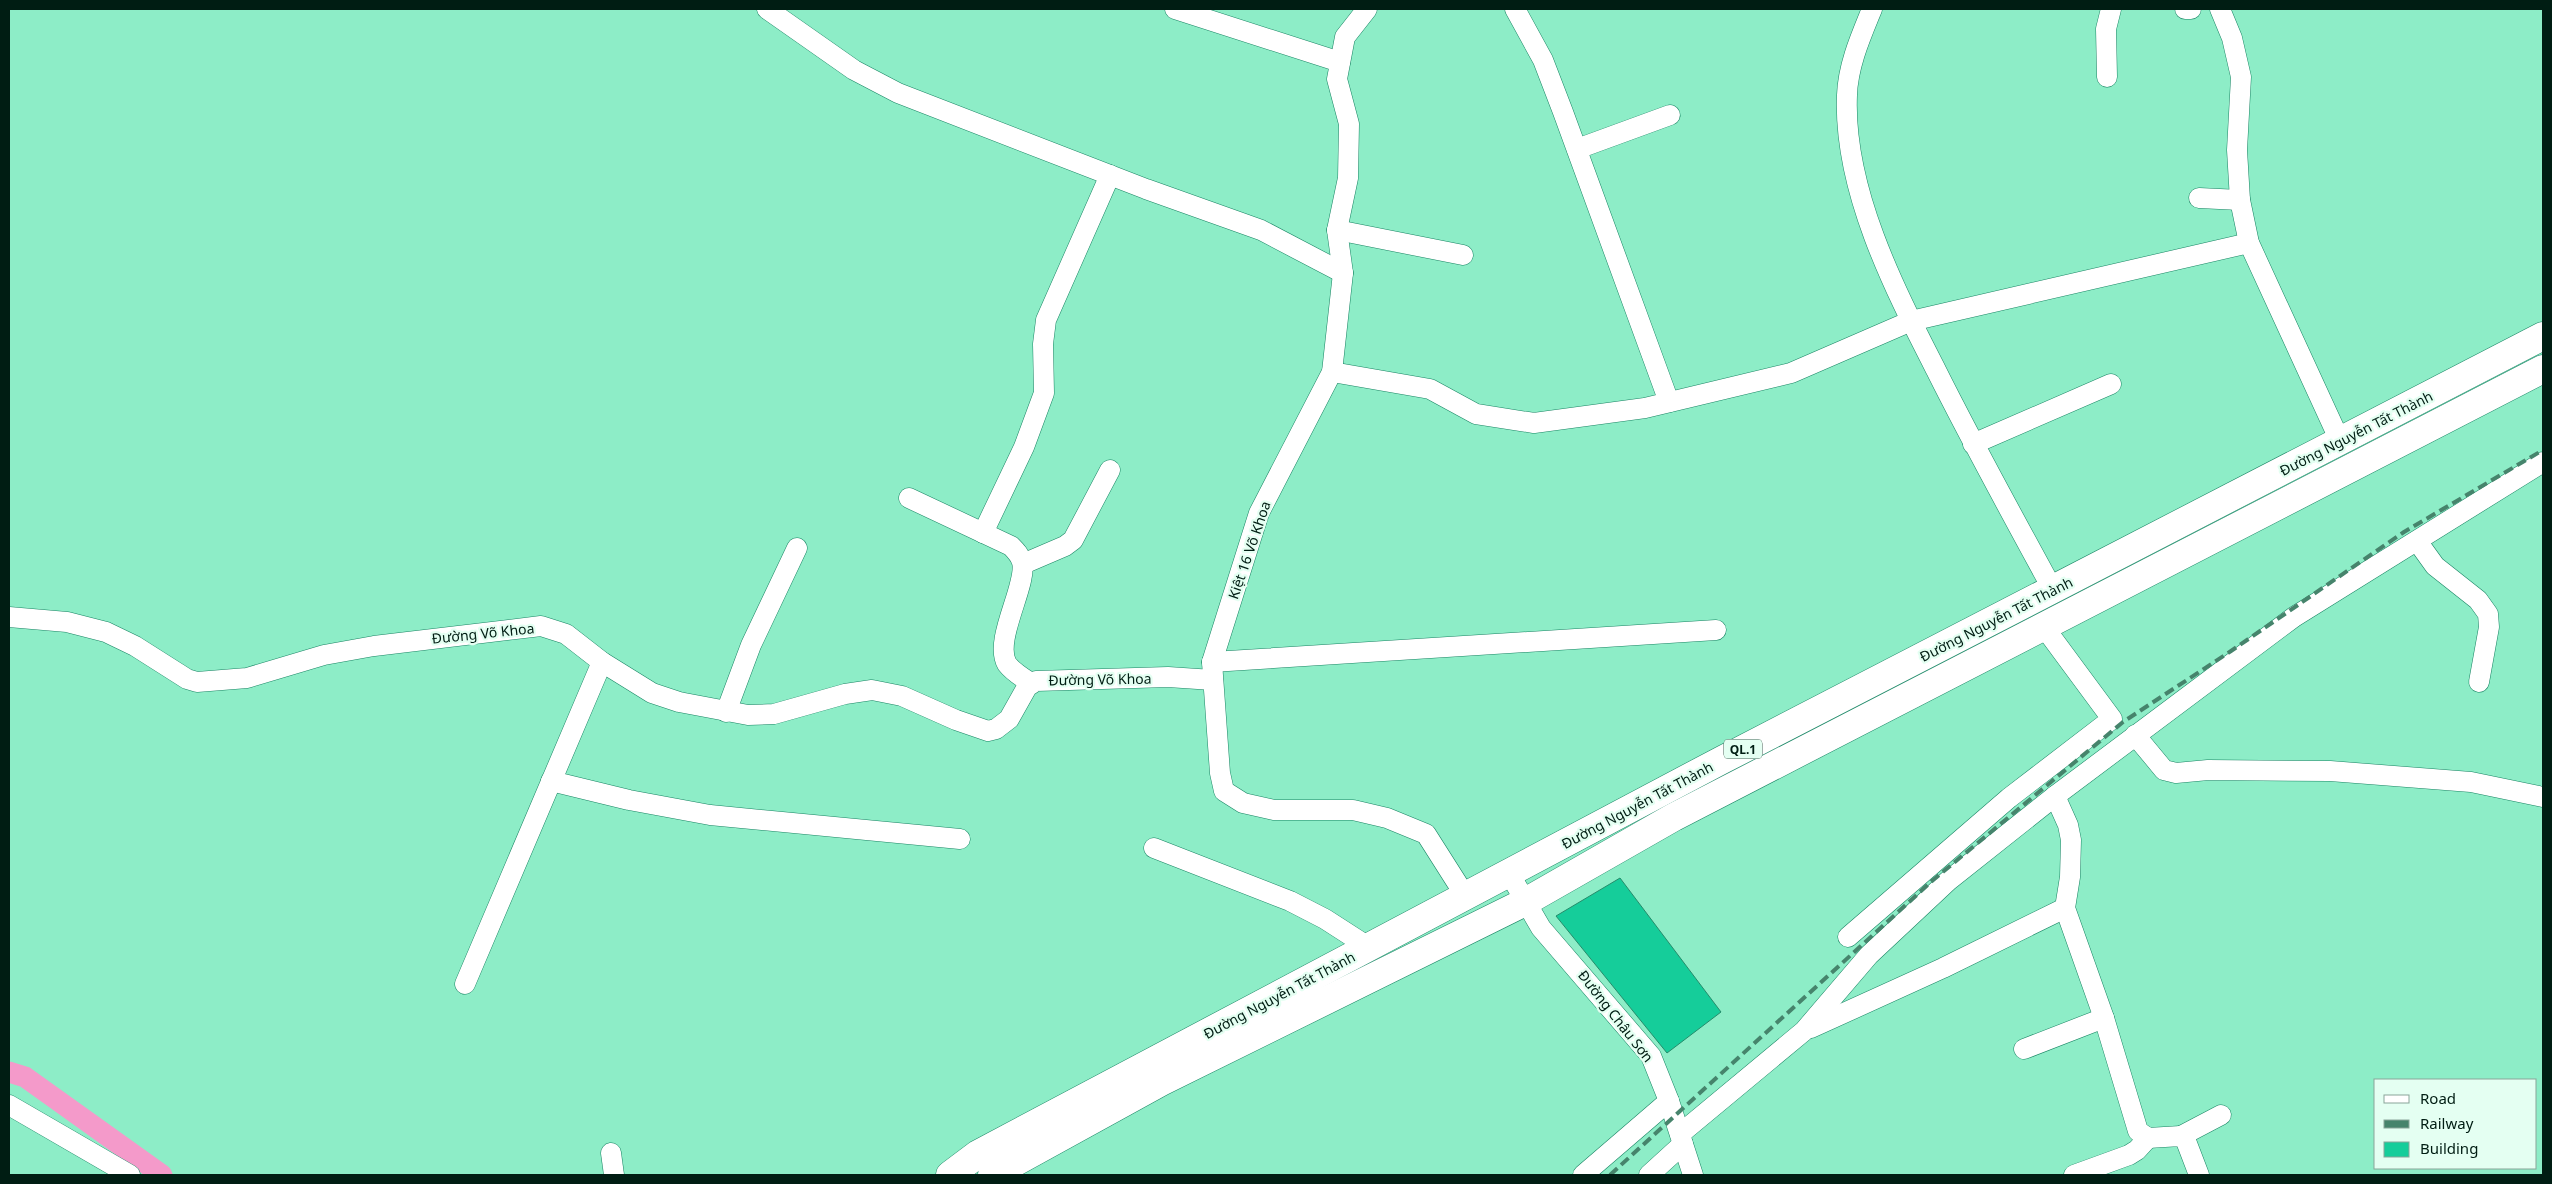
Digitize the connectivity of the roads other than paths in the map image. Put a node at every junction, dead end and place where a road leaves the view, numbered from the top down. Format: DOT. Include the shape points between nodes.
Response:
graph roads {
  1 [pos="767,9"];
  2 [pos="1175,9"];
  3 [pos="1367,9"];
  4 [pos="1514,9"];
  5 [pos="1872,9"];
  6 [pos="2111,9"];
  7 [pos="2184,9"];
  8 [pos="2191,9"];
  9 [pos="2220,9"];
  10 [pos="1340,62"];
  11 [pos="2107,77"];
  12 [pos="1670,115"];
  13 [pos="1577,149"];
  14 [pos="1110,175"];
  15 [pos="2198,198"];
  16 [pos="2240,200"];
  17 [pos="1337,230"];
  18 [pos="2249,243"];
  19 [pos="1463,255"];
  20 [pos="1343,273"];
  21 [pos="1911,322"];
  22 [pos="2543,336"];
  23 [pos="2543,369"];
  24 [pos="1332,372"];
  25 [pos="2111,384"];
  26 [pos="1669,402"];
  27 [pos="2340,441"];
  28 [pos="1973,444"];
  29 [pos="2543,462"];
  30 [pos="1110,470"];
  31 [pos="909,498"];
  32 [pos="983,533"];
  33 [pos="2417,541"];
  34 [pos="797,548"];
  35 [pos="1023,564"];
  36 [pos="2054,590"];
  37 [pos="9,617"];
  38 [pos="2044,627"];
  39 [pos="1716,630"];
  40 [pos="602,662"];
  41 [pos="1213,671"];
  42 [pos="2479,682"];
  43 [pos="1031,684"];
  44 [pos="726,712"];
  45 [pos="2135,735"];
  46 [pos="552,780"];
  47 [pos="2055,796"];
  48 [pos="2543,797"];
  49 [pos="960,839"];
  50 [pos="1154,848"];
  51 [pos="1509,873"];
  52 [pos="1466,897"];
  53 [pos="1525,902"];
  54 [pos="2064,908"];
  55 [pos="1848,937"];
  56 [pos="1370,948"];
  57 [pos="465,984"];
  58 [pos="2104,1018"];
  59 [pos="1804,1031"];
  60 [pos="2024,1049"];
  61 [pos="1669,1102"];
  62 [pos="9,1105"];
  63 [pos="2221,1115"];
  64 [pos="2181,1136"];
  65 [pos="2148,1138"];
  66 [pos="1682,1139"];
  67 [pos="611,1154"];
  68 [pos="130,1175"];
  69 [pos="614,1175"];
  70 [pos="950,1175"];
  71 [pos="992,1175"];
  72 [pos="1583,1175"];
  73 [pos="1649,1175"];
  74 [pos="1693,1175"];
  75 [pos="2074,1175"];
  76 [pos="2199,1175"];
  1 -- 14 [label="street" via="854,70 898,93"];
  2 -- 10 [label="street"];
  3 -- 10 [label="street" via="1345,37"];
  4 -- 13 [label="street" via="1542,60"];
  5 -- 21 [label="street" via="1855,54 1847,94 1851,153 1883,259"];
  6 -- 11 [label="street" via="2106,29"];
  7 -- 8 [label="street"];
  9 -- 16 [label="street" via="2232,38 2241,77 2237,150"];
  10 -- 17 [label="street" via="1337,79 1349,124 1348,178"];
  12 -- 13 [label="street"];
  13 -- 26 [label="street"];
  14 -- 20 [label="street" via="1261,230"];
  14 -- 32 [label="street" via="1053,303 1044,331 1044,393 1024,447"];
  15 -- 16 [label="street"];
  16 -- 18 [label="street"];
  17 -- 19 [label="street"];
  17 -- 20 [label="street"];
  18 -- 21 [label="street"];
  18 -- 27 [label="street"];
  20 -- 24 [label="street"];
  21 -- 26 [label="street" via="1791,372"];
  21 -- 28 [label="street"];
  22 -- 27 [label="main road, Đường Nguyễn Tất Thành / QL.1"];
  23 -- 38 [label="main road, Đường Nguyễn Tất Thành / QL.1"];
  24 -- 26 [label="street" via="1430,389 1476,414 1534,423"];
  24 -- 41 [label="street, Kiệt 16 Võ Khoa" via="1259,513"];
  25 -- 28 [label="street"];
  27 -- 36 [label="main road, Đường Nguyễn Tất Thành / QL.1"];
  28 -- 36 [label="street"];
  29 -- 33 [label="street"];
  30 -- 35 [label="street" via="1073,540"];
  31 -- 32 [label="street"];
  32 -- 35 [label="street" via="1011,546"];
  33 -- 42 [label="street" via="2435,566 2478,600 2488,614 2489,627"];
  33 -- 45 [label="street" via="2294,617"];
  34 -- 44 [label="street" via="751,645"];
  35 -- 43 [label="street" via="1006,631 1005,658 1013,671"];
  36 -- 51 [label="main road, Đường Nguyễn Tất Thành / QL.1"];
  37 -- 40 [label="street, Đường Võ Khoa" via="68,622 106,632 187,679 198,682 246,678 324,655 374,646 524,626 541,626 561,632"];
  38 -- 53 [label="main road, Đường Nguyễn Tất Thành / QL.1" via="1674,817"];
  38 -- 55 [label="street" via="2112,719 2009,798"];
  39 -- 41 [label="street, Đường Võ Khoa"];
  40 -- 44 [label="street, Đường Võ Khoa" via="652,693"];
  40 -- 46 [label="street"];
  41 -- 43 [label="street, Đường Võ Khoa" via="1159,678 1046,680"];
  41 -- 52 [label="street" via="1224,791 1243,803 1266,808 1353,810 1388,818 1426,834"];
  43 -- 44 [label="street, Đường Võ Khoa" via="1009,719 988,731 902,696 872,690 845,694 774,714"];
  45 -- 47 [label="street"];
  45 -- 48 [label="street" via="2164,770 2176,773 2208,770 2330,771 2471,782"];
  46 -- 49 [label="street" via="629,800 710,815"];
  46 -- 57 [label="street"];
  47 -- 54 [label="street" via="2071,840 2070,877"];
  47 -- 59 [label="street" via="1948,881 1869,955"];
  50 -- 56 [label="street" via="1290,901"];
  51 -- 52 [label="main road, Đường Nguyễn Tất Thành / QL.1"];
  51 -- 53 [label="street, Đường Châu Sơn"];
  52 -- 56 [label="main road, Đường Nguyễn Tất Thành / QL.1"];
  53 -- 61 [label="street, Đường Châu Sơn" via="1542,928 1651,1056"];
  53 -- 71 [label="main road, Đường Nguyễn Tất Thành / QL.1" via="1162,1082"];
  54 -- 58 [label="street"];
  54 -- 59 [label="street"];
  56 -- 70 [label="main road, Đường Nguyễn Tất Thành / QL.1" via="978,1154"];
  58 -- 60 [label="street"];
  58 -- 65 [label="street" via="2138,1131"];
  59 -- 66 [label="street"];
  61 -- 66 [label="street, Đường Châu Sơn"];
  61 -- 72 [label="street"];
  62 -- 68 [label="street"];
  63 -- 64 [label="street"];
  64 -- 65 [label="street"];
  64 -- 76 [label="street"];
  65 -- 75 [label="street" via="2129,1155"];
  66 -- 73 [label="street"];
  66 -- 74 [label="street, Đường Châu Sơn"];
  67 -- 69 [label="street"];
}
